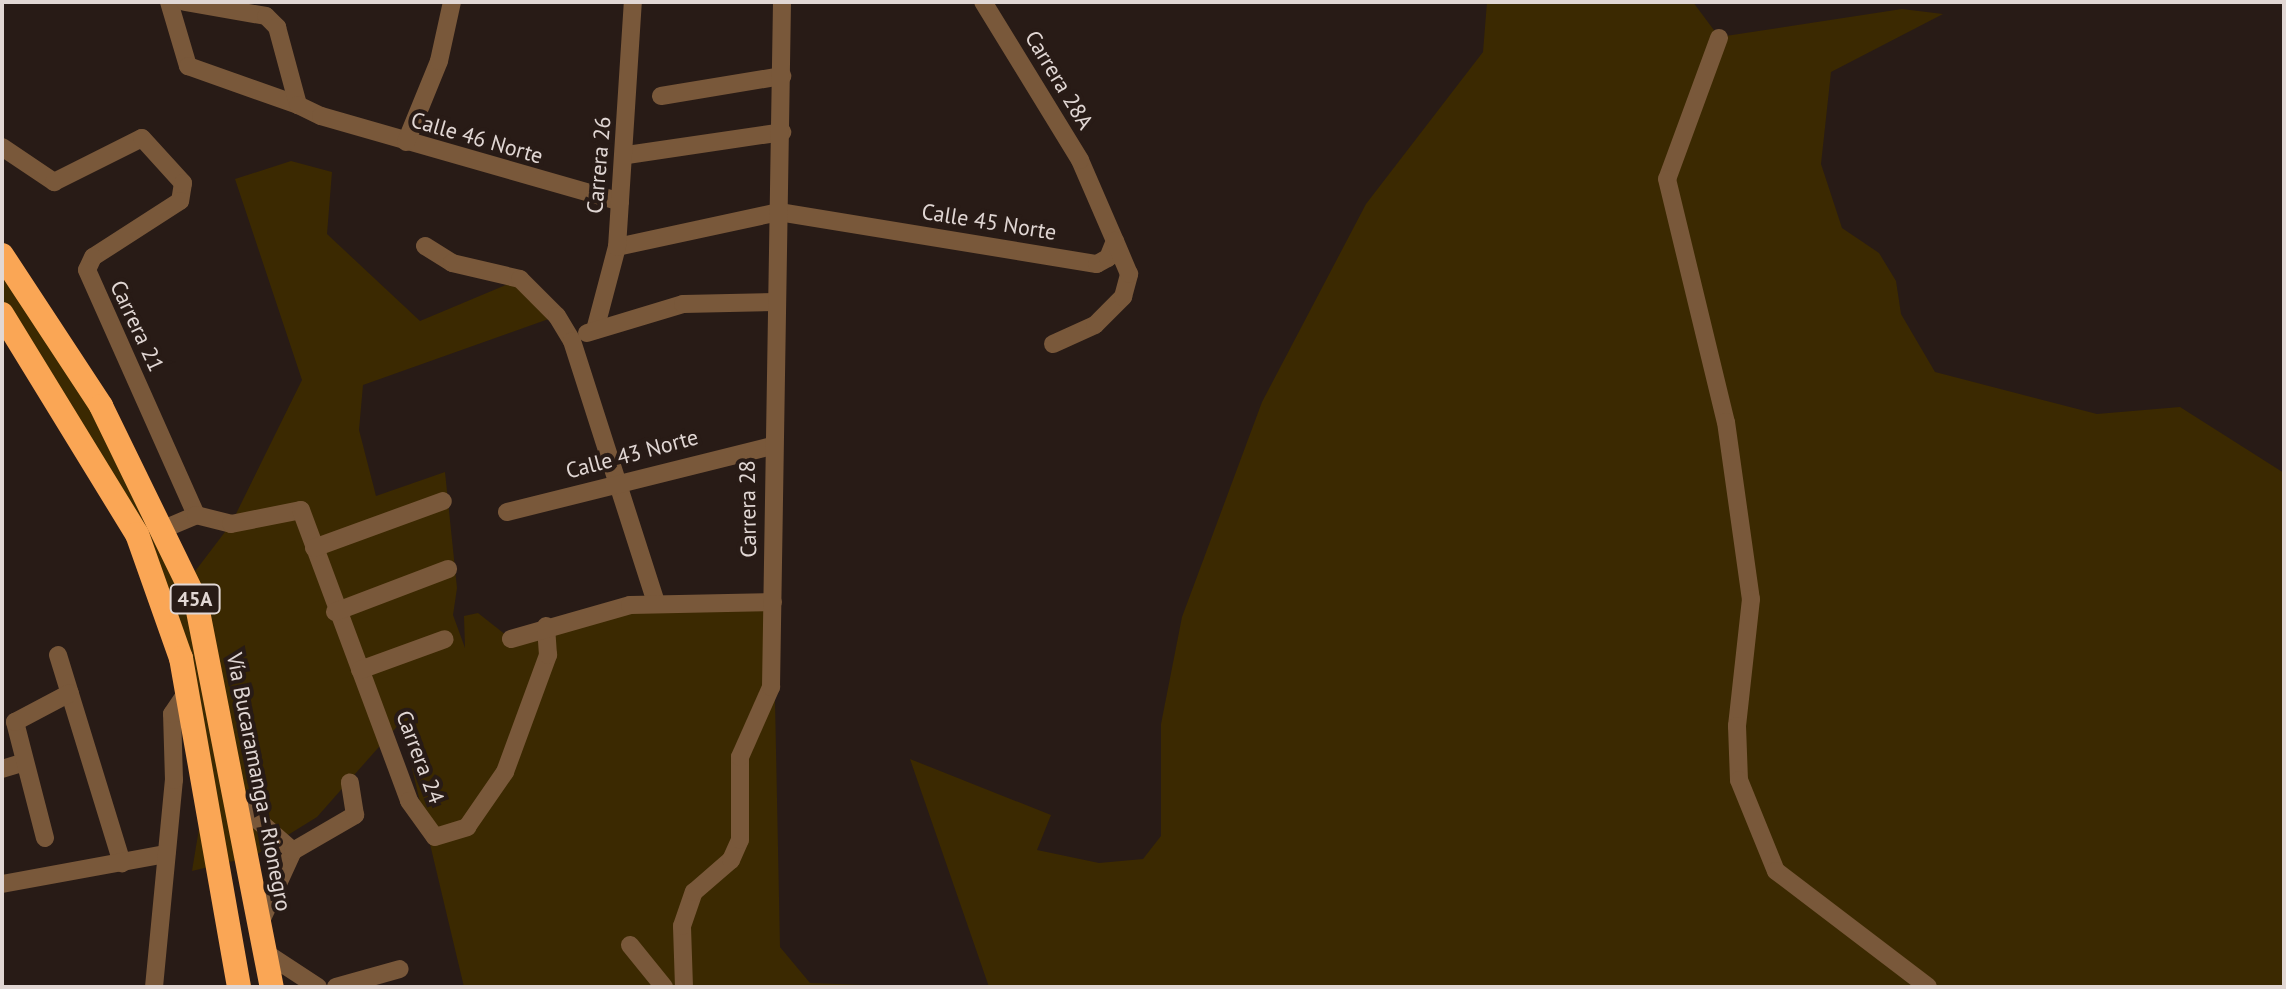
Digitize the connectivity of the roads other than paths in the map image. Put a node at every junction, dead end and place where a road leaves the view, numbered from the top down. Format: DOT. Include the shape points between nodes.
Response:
graph roads {
  1 [pos="169,2"];
  2 [pos="185,2"];
  3 [pos="452,2"];
  4 [pos="633,2"];
  5 [pos="782,2"];
  6 [pos="983,2"];
  7 [pos="1719,38"];
  8 [pos="782,76"];
  9 [pos="661,96"];
  10 [pos="298,105"];
  11 [pos="782,132"];
  12 [pos="406,142"];
  13 [pos="2,147"];
  14 [pos="627,155"];
  15 [pos="620,202"];
  16 [pos="779,212"];
  17 [pos="1115,241"];
  18 [pos="425,246"];
  19 [pos="617,247"];
  20 [pos="2,255"];
  21 [pos="776,302"];
  22 [pos="2,314"];
  23 [pos="595,330"];
  24 [pos="572,341"];
  25 [pos="1053,344"];
  26 [pos="771,446"];
  27 [pos="617,481"];
  28 [pos="443,501"];
  29 [pos="507,512"];
  30 [pos="196,515"];
  31 [pos="166,528"];
  32 [pos="314,548"];
  33 [pos="448,569"];
  34 [pos="773,602"];
  35 [pos="656,603"];
  36 [pos="335,612"];
  37 [pos="546,626"];
  38 [pos="445,639"];
  39 [pos="511,639"];
  40 [pos="58,655"];
  41 [pos="360,670"];
  42 [pos="188,690"];
  43 [pos="70,693"];
  44 [pos="22,763"];
  45 [pos="2,769"];
  46 [pos="350,782"];
  47 [pos="239,804"];
  48 [pos="45,838"];
  49 [pos="293,851"];
  50 [pos="166,854"];
  51 [pos="122,863"];
  52 [pos="2,884"];
  53 [pos="260,923"];
  54 [pos="630,945"];
  55 [pos="266,953"];
  56 [pos="400,969"];
  57 [pos="154,987"];
  58 [pos="239,987"];
  59 [pos="272,987"];
  60 [pos="318,987"];
  61 [pos="336,987"];
  62 [pos="664,987"];
  63 [pos="684,987"];
  64 [pos="1928,987"];
  1 -- 10 [label="street" via="188,66"];
  2 -- 10 [label="street" via="266,16 277,27"];
  3 -- 12 [label="street" via="439,61"];
  4 -- 14 [label="street, Carrera 26"];
  5 -- 8 [label="street, Carrera 28"];
  6 -- 17 [label="street, Carrera 28A" via="1091,184"];
  7 -- 64 [label="street" via="1667,179 1726,422 1751,599 1737,726 1739,780 1776,871"];
  8 -- 9 [label="street"];
  8 -- 11 [label="street, Carrera 28"];
  10 -- 12 [label="street, Calle 46 Norte"];
  11 -- 14 [label="street"];
  11 -- 16 [label="street, Carrera 28"];
  12 -- 15 [label="street, Calle 46 Norte"];
  13 -- 30 [label="street, Carrera 21" via="54,182 142,138 183,183 180,201 93,257 87,270"];
  14 -- 15 [label="street, Carrera 26"];
  15 -- 19 [label="street, Carrera 26"];
  16 -- 17 [label="street, Calle 45 Norte" via="1097,264 1115,251"];
  16 -- 19 [label="street"];
  16 -- 21 [label="street, Carrera 28"];
  17 -- 25 [label="street" via="1129,274 1123,297 1095,325"];
  18 -- 24 [label="street" via="452,263 520,279"];
  19 -- 23 [label="street, Carrera 26"];
  20 -- 31 [label="highway, Vía Bucaramanga - Rionegro / 45A" via="101,406"];
  21 -- 23 [label="street" via="683,304"];
  21 -- 26 [label="street, Carrera 28"];
  22 -- 42 [label="highway, 45A" via="137,534"];
  23 -- 24 [label="street"];
  24 -- 27 [label="street"];
  26 -- 27 [label="street, Calle 43 Norte"];
  26 -- 34 [label="street, Carrera 28"];
  27 -- 29 [label="street, Calle 43 Norte"];
  27 -- 35 [label="street"];
  28 -- 32 [label="street"];
  30 -- 31 [label="street"];
  30 -- 32 [label="street, Carrera 24" via="251,523 293,507 301,510"];
  31 -- 47 [label="highway, Vía Bucaramanga - Rionegro / 45A" via="196,601"];
  32 -- 36 [label="street, Carrera 24"];
  33 -- 36 [label="street"];
  34 -- 35 [label="street"];
  34 -- 63 [label="street, Carrera 28" via="771,687 740,757 740,840 731,860 694,892 682,926"];
  35 -- 37 [label="street"];
  36 -- 41 [label="street, Carrera 24"];
  37 -- 39 [label="street"];
  37 -- 41 [label="street, Carrera 24" via="539,682 485,809 443,839 417,820"];
  38 -- 41 [label="street"];
  40 -- 43 [label="street"];
  42 -- 50 [label="street" via="172,714"];
  42 -- 58 [label="highway, 45A"];
  43 -- 44 [label="street" via="15,722"];
  43 -- 51 [label="street"];
  44 -- 45 [label="street"];
  44 -- 48 [label="street"];
  46 -- 49 [label="street" via="355,815"];
  47 -- 49 [label="street"];
  47 -- 53 [label="highway, Vía Bucaramanga - Rionegro / 45A"];
  49 -- 53 [label="street"];
  50 -- 51 [label="street"];
  50 -- 57 [label="street"];
  51 -- 52 [label="street"];
  53 -- 55 [label="highway, Vía Bucaramanga - Rionegro / 45A"];
  54 -- 62 [label="street"];
  55 -- 59 [label="highway, Vía Bucaramanga - Rionegro / 45A"];
  55 -- 60 [label="street"];
  56 -- 61 [label="street"];
}
